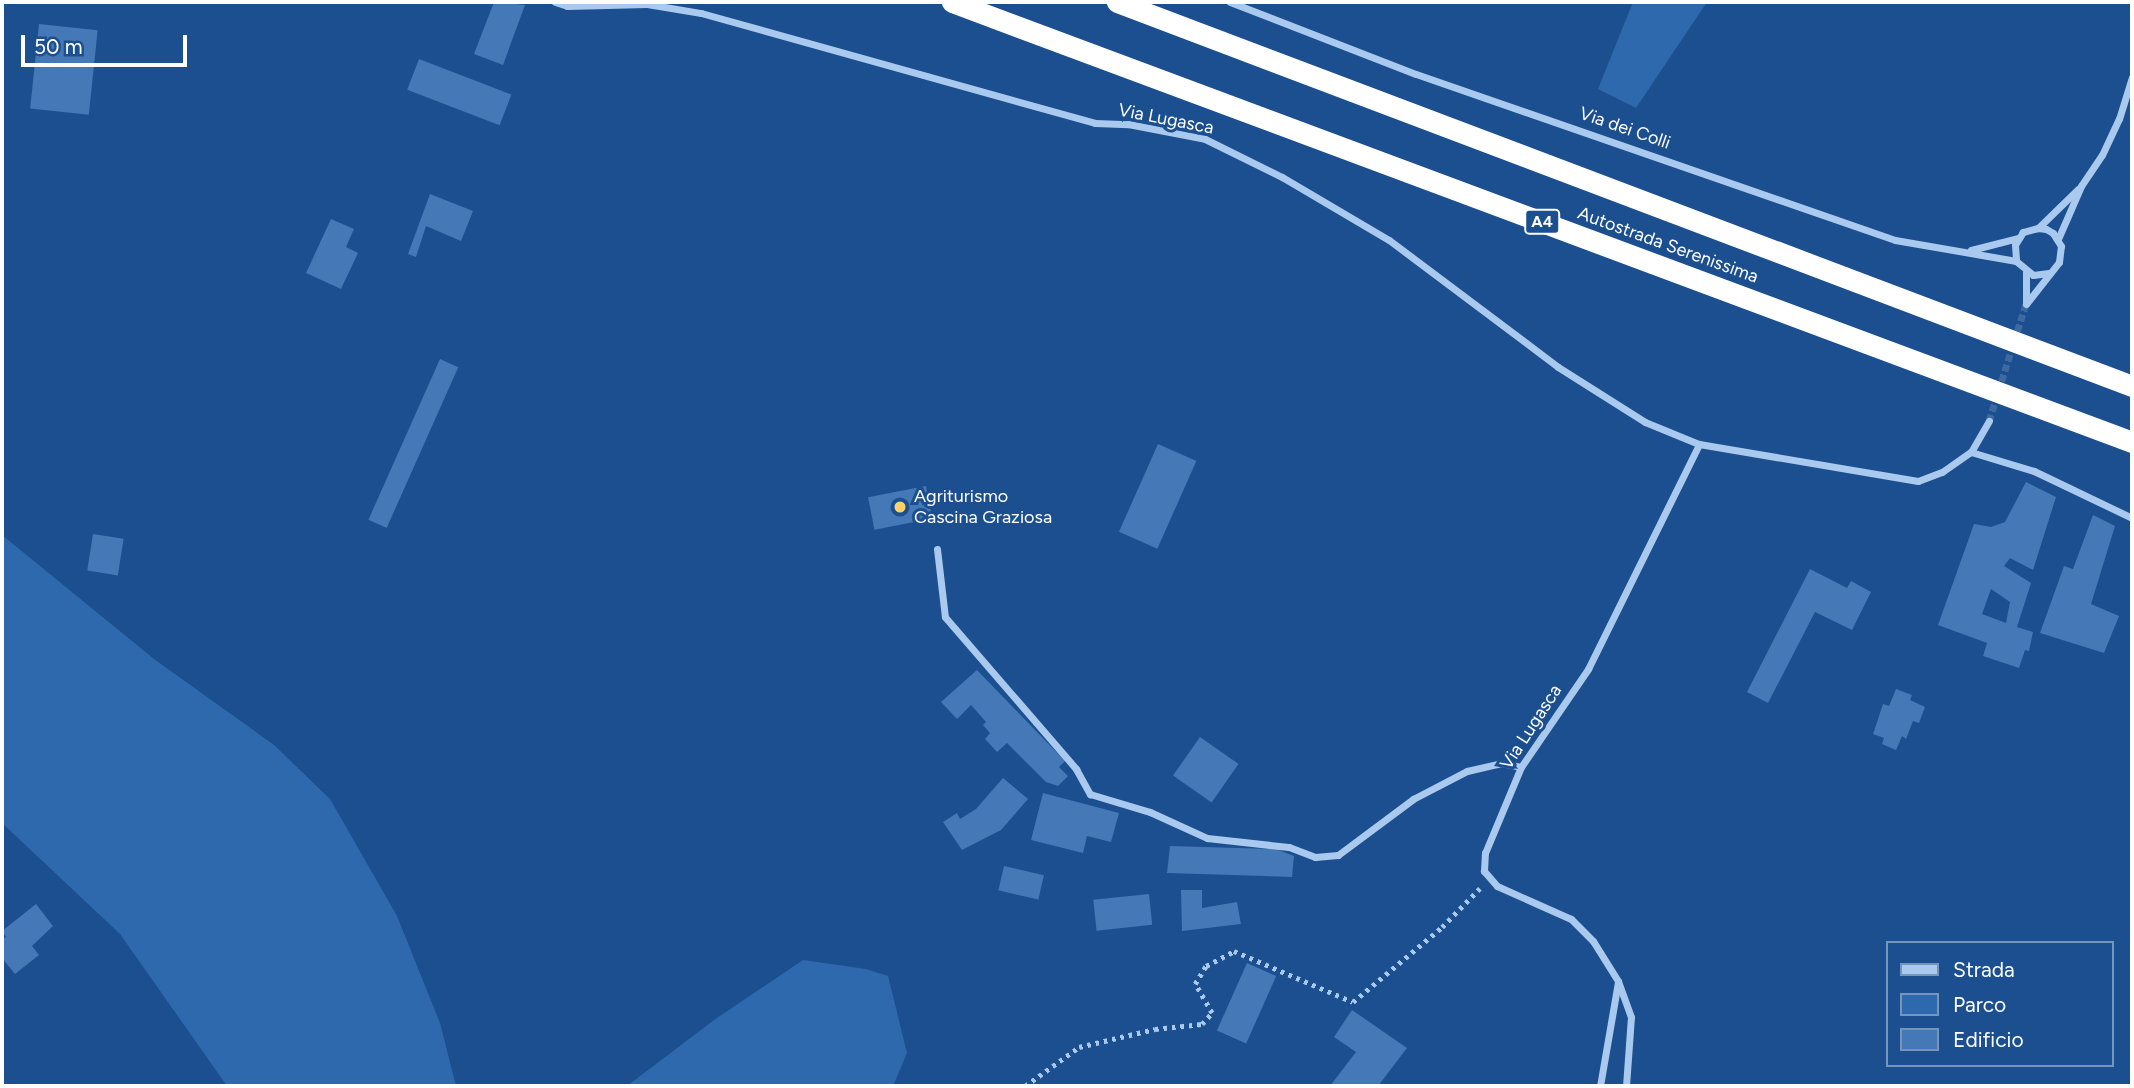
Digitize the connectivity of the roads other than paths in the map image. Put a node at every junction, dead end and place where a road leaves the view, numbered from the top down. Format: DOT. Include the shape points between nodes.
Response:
graph roads {
  1 [pos="555,2"];
  2 [pos="952,2"];
  3 [pos="1117,2"];
  4 [pos="1230,2"];
  5 [pos="2132,77"];
  6 [pos="2081,186"];
  7 [pos="2038,228"];
  8 [pos="2018,238"];
  9 [pos="2058,239"];
  10 [pos="1967,251"];
  11 [pos="2016,261"];
  12 [pos="2026,272"];
  13 [pos="2049,273"];
  14 [pos="2132,386"];
  15 [pos="1989,421"];
  16 [pos="2132,442"];
  17 [pos="1699,444"];
  18 [pos="1971,452"];
  19 [pos="2132,518"];
  20 [pos="937,549"];
  21 [pos="1521,767"];
  22 [pos="1618,981"];
  23 [pos="1600,1086"];
  24 [pos="1626,1086"];
  1 -- 17 [label="street, Via Lugasca" via="568,6 647,4 701,13 1095,123 1128,124 1205,139 1282,177 1389,240 1558,367 1645,422"];
  2 -- 16 [label="highway, Autostrada Serenissima / A4"];
  3 -- 14 [label="highway, Autostrada Serenissima"];
  4 -- 10 [label="street, Via dei Colli" via="1416,74 1895,240"];
  5 -- 6 [label="street" via="2102,155"];
  6 -- 7 [label="street"];
  6 -- 9 [label="street"];
  7 -- 8 [label="street"];
  7 -- 9 [label="street"];
  8 -- 10 [label="street"];
  8 -- 11 [label="street"];
  9 -- 13 [label="street" via="2062,254"];
  10 -- 11 [label="street, Via dei Colli"];
  11 -- 12 [label="street"];
  12 -- 13 [label="street"];
  12 -- 13 [label="street" via="2026,304"];
  15 -- 18 [label="street"];
  17 -- 18 [label="street, Via Lugasca" via="1918,481 1942,472"];
  17 -- 21 [label="street, Via Lugasca" via="1588,669"];
  18 -- 19 [label="street" via="2034,471"];
  20 -- 21 [label="street" via="945,617 1076,769 1090,794 1150,812 1207,838 1289,847 1315,857 1338,855 1413,799 1467,771 1501,763"];
  21 -- 22 [label="street, Via Lugasca" via="1485,853 1484,871 1497,886 1571,919 1593,941"];
  22 -- 23 [label="street"];
  22 -- 24 [label="street" via="1632,1017"];
}
